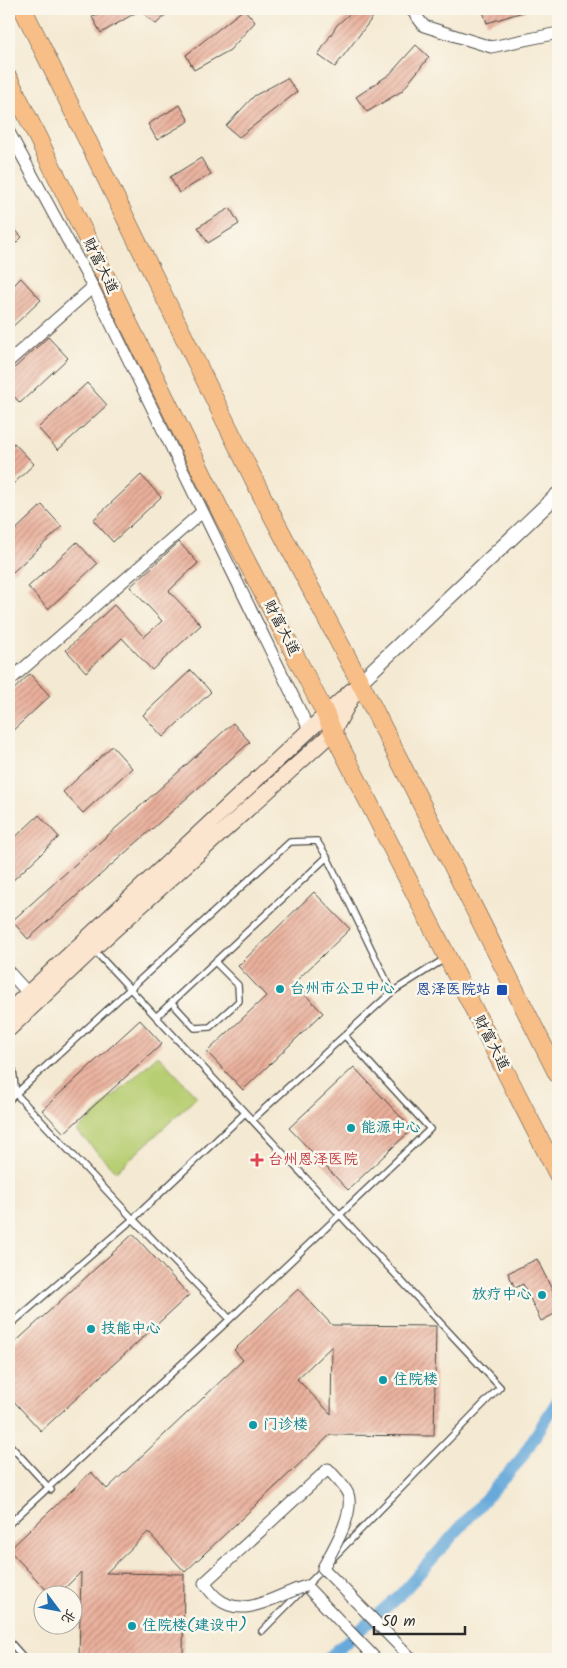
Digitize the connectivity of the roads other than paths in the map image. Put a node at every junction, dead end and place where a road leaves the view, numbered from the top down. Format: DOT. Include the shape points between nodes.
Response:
graph roads {
  1 [pos="23,9"];
  2 [pos="411,9"];
  3 [pos="558,32"];
  4 [pos="9,79"];
  5 [pos="9,132"];
  6 [pos="93,287"];
  7 [pos="9,361"];
  8 [pos="558,494"];
  9 [pos="202,512"];
  10 [pos="9,680"];
  11 [pos="360,682"];
  12 [pos="325,713"];
  13 [pos="309,729"];
  14 [pos="333,732"];
  15 [pos="327,857"];
  16 [pos="89,944"];
  17 [pos="448,957"];
  18 [pos="215,962"];
  19 [pos="9,972"];
  20 [pos="130,989"];
  21 [pos="392,992"];
  22 [pos="28,993"];
  23 [pos="172,1003"];
  24 [pos="10,1007"];
  25 [pos="156,1018"];
  26 [pos="9,1029"];
  27 [pos="345,1036"];
  28 [pos="9,1066"];
  29 [pos="558,1075"];
  30 [pos="16,1094"];
  31 [pos="9,1100"];
  32 [pos="245,1113"];
  33 [pos="252,1120"];
  34 [pos="558,1174"];
  35 [pos="341,1215"];
  36 [pos="133,1219"];
  37 [pos="230,1319"];
  38 [pos="9,1326"];
  39 [pos="9,1444"];
  40 [pos="50,1488"];
  41 [pos="9,1524"];
  42 [pos="323,1568"];
  43 [pos="306,1586"];
  44 [pos="262,1631"];
  45 [pos="9,1641"];
  46 [pos="25,1659"];
  47 [pos="376,1659"];
  48 [pos="412,1659"];
  1 -- 11 [label="main road" via="261,494"];
  2 -- 3 [label="street" via="424,26 490,47"];
  4 -- 12 [label="main road, 财富大道" via="222,514"];
  5 -- 6 [label="street"];
  6 -- 7 [label="street"];
  6 -- 9 [label="street"];
  8 -- 11 [label="street"];
  9 -- 10 [label="street"];
  9 -- 13 [label="street"];
  11 -- 12 [label="main road"];
  11 -- 14 [label="main road"];
  11 -- 29 [label="main road"];
  12 -- 13 [label="main road"];
  12 -- 14 [label="main road, 财富大道"];
  13 -- 16 [label="main road"];
  14 -- 16 [label="main road"];
  14 -- 17 [label="main road, 财富大道"];
  15 -- 18 [label="lane"];
  15 -- 20 [label="lane" via="317,842 290,842"];
  15 -- 21 [label="lane"];
  16 -- 20 [label="lane"];
  16 -- 22 [label="main road"];
  16 -- 26 [label="main road"];
  17 -- 21 [label="lane"];
  17 -- 34 [label="main road, 财富大道"];
  18 -- 23 [label="lane"];
  18 -- 23 [label="lane" via="238,985 239,1001 210,1027 196,1028"];
  19 -- 22 [label="street"];
  20 -- 25 [label="lane"];
  20 -- 30 [label="lane"];
  21 -- 27 [label="lane"];
  22 -- 24 [label="main road"];
  23 -- 25 [label="lane"];
  25 -- 32 [label="lane"];
  27 -- 33 [label="lane"];
  27 -- 35 [label="lane" via="430,1129"];
  28 -- 30 [label="lane" via="13,1070"];
  30 -- 31 [label="lane"];
  30 -- 36 [label="lane"];
  32 -- 33 [label="lane"];
  32 -- 36 [label="lane"];
  33 -- 35 [label="lane"];
  35 -- 37 [label="lane"];
  35 -- 42 [label="lane" via="500,1387"];
  36 -- 37 [label="lane"];
  36 -- 38 [label="lane"];
  37 -- 40 [label="lane"];
  39 -- 40 [label="lane"];
  40 -- 41 [label="lane"];
  42 -- 43 [label="lane"];
  42 -- 43 [label="street, bridge" via="348,1511 348,1495 328,1469 204,1583 218,1599 237,1608 260,1605"];
  42 -- 48 [label="street, bridge"];
  43 -- 44 [label="lane"];
  43 -- 47 [label="street"];
  45 -- 46 [label="lane"];
}
